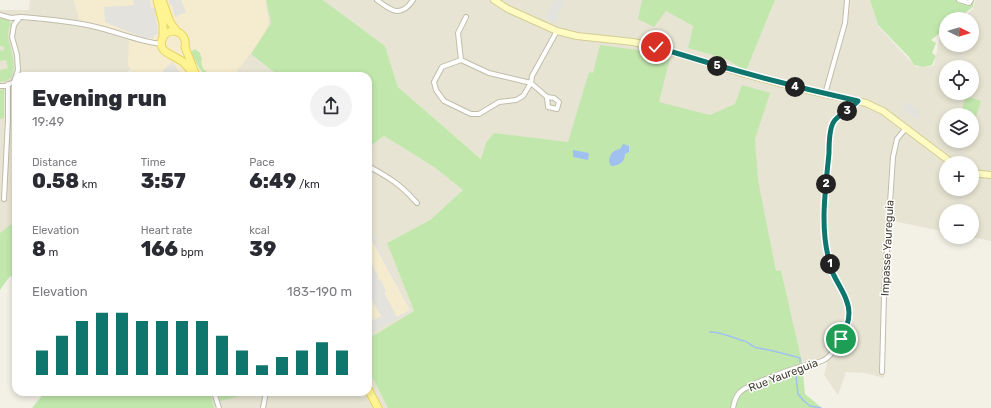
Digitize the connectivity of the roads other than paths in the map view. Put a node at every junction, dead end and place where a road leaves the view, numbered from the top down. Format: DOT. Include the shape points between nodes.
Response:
graph roads {
  1 [pos="157,0"];
  2 [pos="162,0"];
  3 [pos="377,0"];
  4 [pos="413,0"];
  5 [pos="494,0"];
  6 [pos="847,0"];
  7 [pos="959,0"];
  8 [pos="971,0"];
  9 [pos="0,15"];
  10 [pos="20,17"];
  11 [pos="466,17"];
  12 [pos="557,31"];
  13 [pos="177,32"];
  14 [pos="162,41"];
  15 [pos="185,47"];
  16 [pos="174,56"];
  17 [pos="461,60"];
  18 [pos="17,72"];
  19 [pos="192,72"];
  20 [pos="194,72"];
  21 [pos="12,83"];
  22 [pos="531,83"];
  23 [pos="8,84"];
  24 [pos="0,86"];
  25 [pos="825,94"];
  26 [pos="547,97"];
  27 [pos="858,101"];
  28 [pos="906,128"];
  29 [pos="943,156"];
  30 [pos="372,168"];
  31 [pos="979,174"];
  32 [pos="991,175"];
  33 [pos="4,199"];
  34 [pos="417,203"];
  35 [pos="882,372"];
  36 [pos="215,396"];
  37 [pos="265,396"];
  38 [pos="372,396"];
  39 [pos="219,408"];
  40 [pos="263,408"];
  41 [pos="378,408"];
  42 [pos="732,408"];
  1 -- 14 [label="main road" via="163,24"];
  2 -- 13 [label="main road" via="170,22"];
  3 -- 4 [label="street" via="394,11 404,10"];
  5 -- 12 [label="main road"];
  6 -- 25 [label="street" via="845,23"];
  7 -- 8 [label="street" via="969,3"];
  9 -- 10 [label="street"];
  10 -- 14 [label="street" via="80,23 134,39"];
  10 -- 18 [label="street" via="14,25 12,37 17,55"];
  11 -- 17 [label="street" via="458,33"];
  12 -- 22 [label="street" via="532,76"];
  12 -- 25 [label="main road" via="652,46 745,74"];
  13 -- 14 [label="main road" via="169,32"];
  13 -- 15 [label="main road" via="184,38"];
  14 -- 16 [label="main road" via="165,52"];
  15 -- 16 [label="main road" via="181,53"];
  15 -- 20 [label="main road"];
  16 -- 19 [label="main road"];
  17 -- 22 [label="street" via="489,73"];
  17 -- 22 [label="street" via="442,66 434,82 444,101 471,114 479,114 499,102 516,100"];
  21 -- 23 [label="street"];
  22 -- 26 [label="street"];
  23 -- 24 [label="street"];
  23 -- 33 [label="street"];
  25 -- 27 [label="main road"];
  27 -- 28 [label="main road" via="883,111"];
  27 -- 42 [label="street, Rue Yaureguia" via="833,122 824,222 831,270 848,304 846,329 827,358 757,383 741,392"];
  28 -- 29 [label="main road"];
  28 -- 35 [label="street, Impasse Yaureguia" via="897,139 893,157"];
  30 -- 34 [label="street" via="403,187"];
  31 -- 32 [label="main road"];
  36 -- 39 [label="street"];
  37 -- 40 [label="street"];
  38 -- 41 [label="main road"];
}
